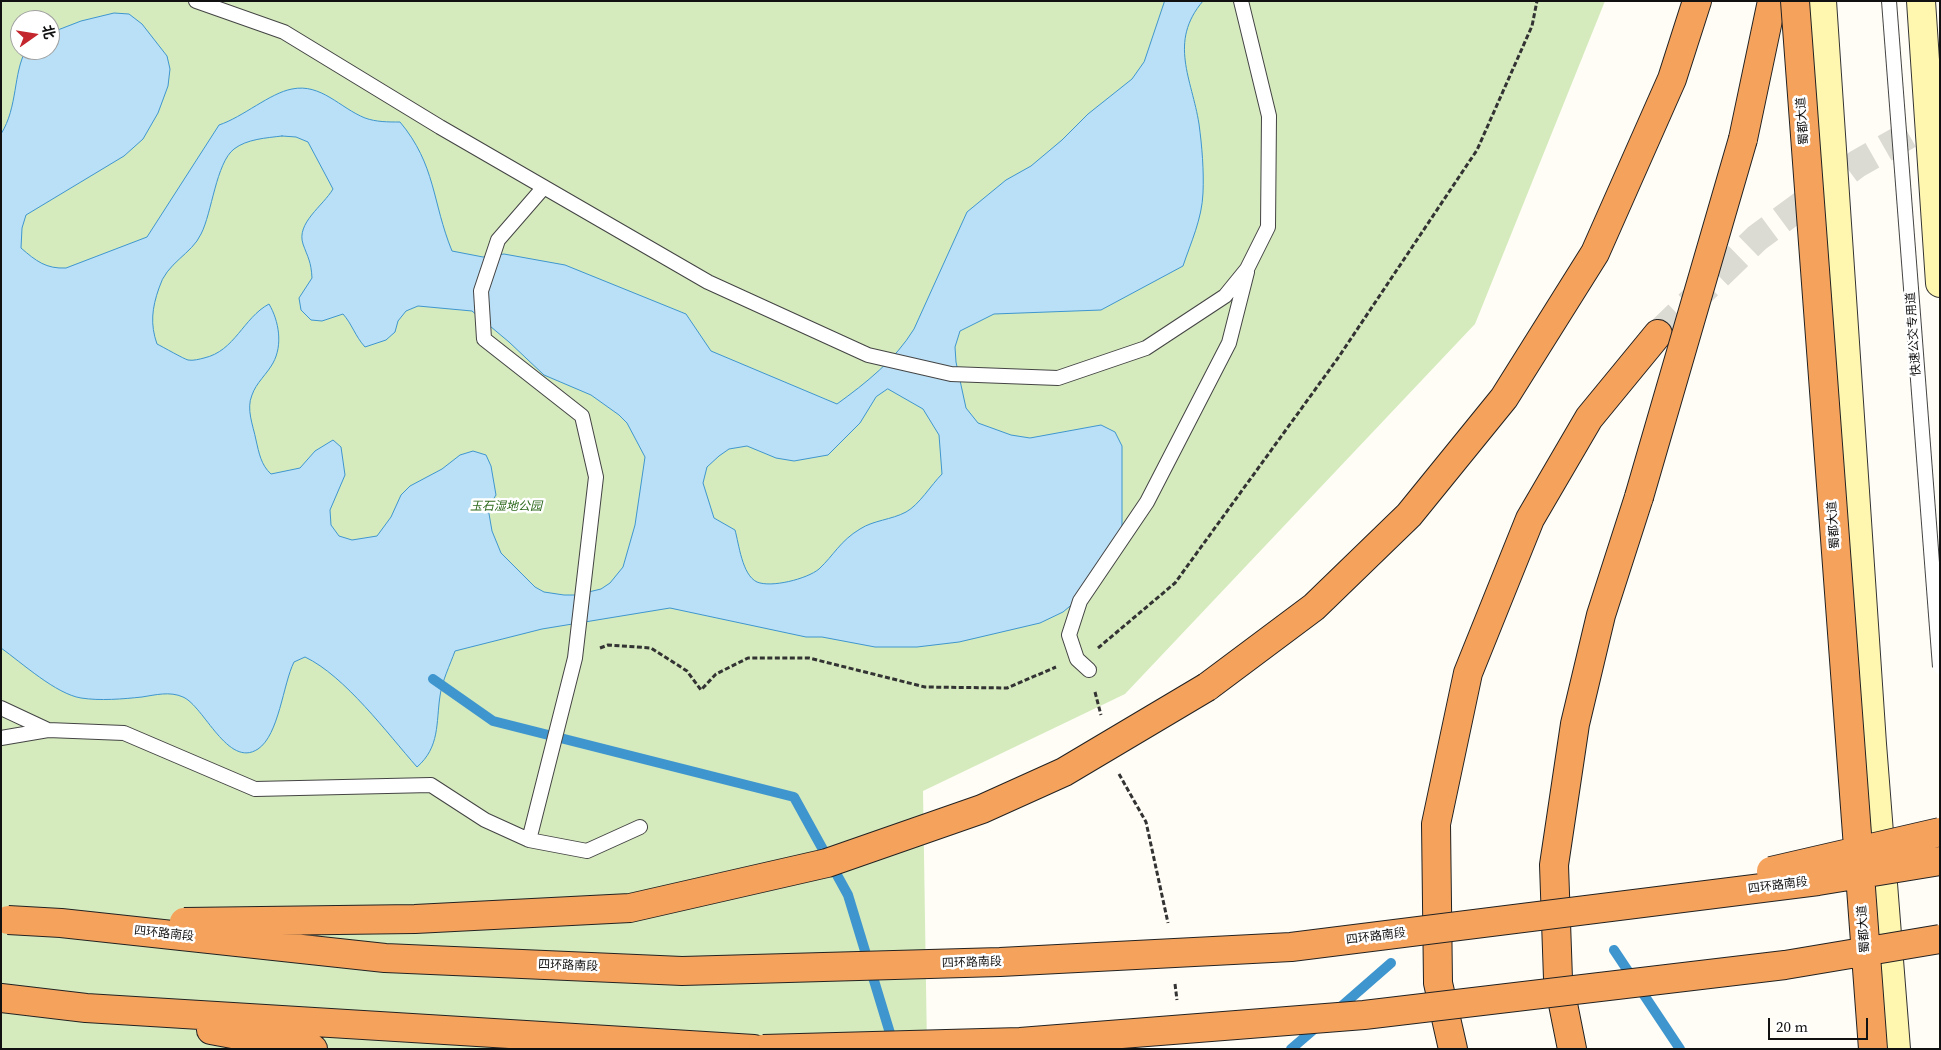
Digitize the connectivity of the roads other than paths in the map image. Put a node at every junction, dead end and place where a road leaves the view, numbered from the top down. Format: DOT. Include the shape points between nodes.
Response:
graph roads {
  1 [pos="196,1"];
  2 [pos="1241,1"];
  3 [pos="1696,1"];
  4 [pos="1772,1"];
  5 [pos="1795,1"];
  6 [pos="1822,1"];
  7 [pos="1889,1"];
  8 [pos="1921,1"];
  9 [pos="544,187"];
  10 [pos="1248,267"];
  11 [pos="1940,283"];
  12 [pos="1658,334"];
  13 [pos="1940,667"];
  14 [pos="1090,670"];
  15 [pos="1,708"];
  16 [pos="48,730"];
  17 [pos="1,738"];
  18 [pos="640,827"];
  19 [pos="1940,832"];
  20 [pos="529,840"];
  21 [pos="1940,861"];
  22 [pos="1605,908"];
  23 [pos="5,919"];
  24 [pos="61,923"];
  25 [pos="1940,939"];
  26 [pos="1940,956"];
  27 [pos="1785,965"];
  28 [pos="1,998"];
  29 [pos="86,1008"];
  30 [pos="313,1049"];
  31 [pos="754,1049"];
  32 [pos="764,1049"];
  33 [pos="1453,1049"];
  34 [pos="1572,1049"];
  35 [pos="1873,1049"];
  36 [pos="1896,1049"];
  1 -- 9 [label="lane" via="284,32"];
  2 -- 10 [label="lane" via="1269,116 1268,226"];
  3 -- 24 [label="highway, bridge" via="1672,79 1595,253 1504,398 1409,515 1314,607 1207,687 1064,772 982,809 827,863 630,908 415,919"];
  4 -- 34 [label="highway, bridge" via="1743,139 1639,497 1600,615 1575,724 1554,865 1558,979"];
  5 -- 35 [label="highway, 蜀都大道, bridge"];
  6 -- 36 [label="main road"];
  7 -- 13 [label="lane, 快速公交专用道, bridge"];
  8 -- 11 [label="main road"];
  9 -- 10 [label="lane" via="717,286 868,354 951,374 1058,378 1146,348 1225,296"];
  9 -- 20 [label="lane" via="498,240 481,291 484,339 582,416 596,477 575,658"];
  10 -- 14 [label="lane" via="1229,343 1147,502 1080,601 1069,635 1077,659"];
  12 -- 33 [label="highway" via="1589,418 1530,519 1468,674 1436,824 1438,983"];
  15 -- 16 [label="lane"];
  16 -- 17 [label="lane"];
  16 -- 20 [label="lane" via="124,733 255,789 430,785 484,820"];
  18 -- 20 [label="lane" via="587,851"];
  19 -- 22 [label="highway, bridge"];
  21 -- 22 [label="highway, 四环路南段, bridge"];
  22 -- 24 [label="highway, 四环路南段, bridge" via="1291,947 1000,962 682,971 385,958"];
  23 -- 24 [label="highway, 四环路南段, bridge"];
  25 -- 27 [label="highway, bridge"];
  26 -- 27 [label="highway, bridge"];
  27 -- 32 [label="highway, bridge" via="1364,1015 1020,1042"];
  28 -- 29 [label="highway"];
  29 -- 30 [label="highway"];
  29 -- 31 [label="highway"];
}
